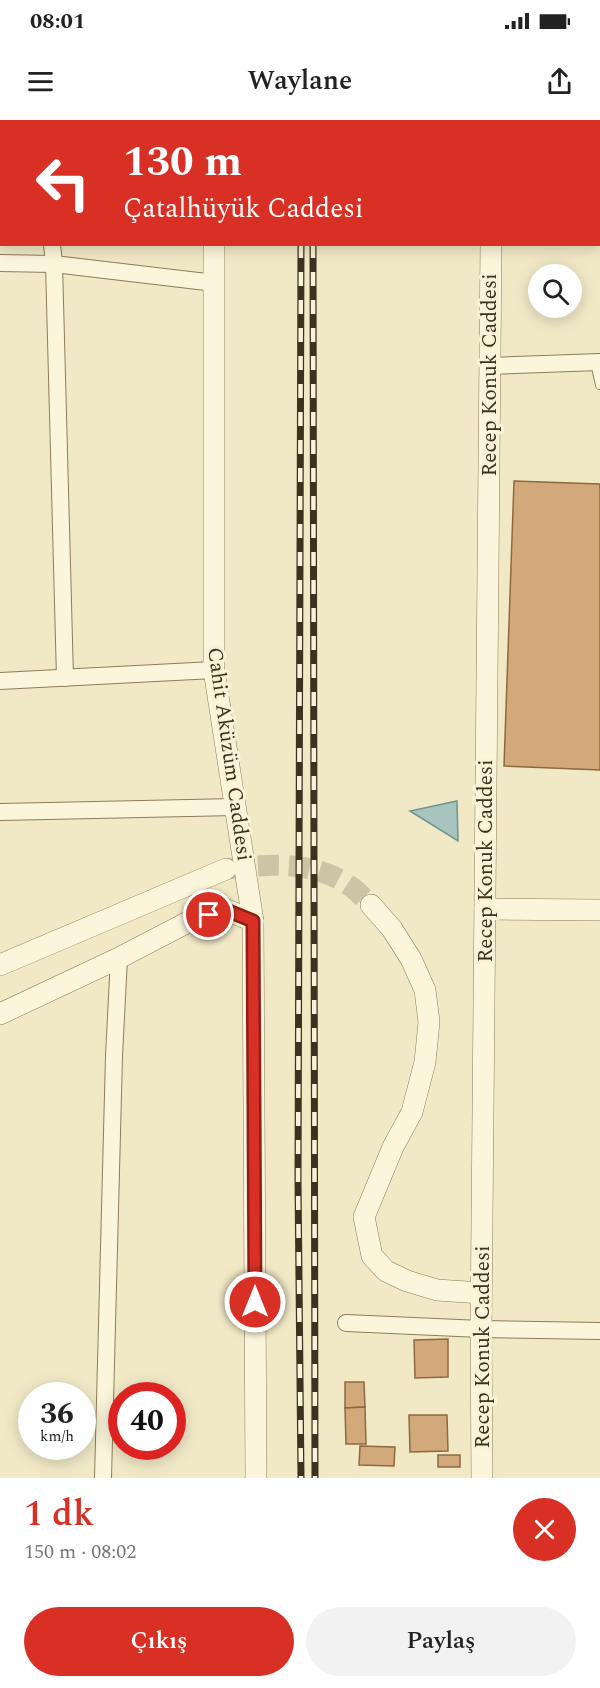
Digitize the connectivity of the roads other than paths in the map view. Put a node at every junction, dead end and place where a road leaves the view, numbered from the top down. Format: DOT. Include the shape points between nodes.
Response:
graph roads {
  1 [pos="52,246"];
  2 [pos="214,246"];
  3 [pos="490,246"];
  4 [pos="0,263"];
  5 [pos="54,264"];
  6 [pos="215,283"];
  7 [pos="598,363"];
  8 [pos="490,366"];
  9 [pos="600,385"];
  10 [pos="214,670"];
  11 [pos="65,678"];
  12 [pos="0,681"];
  13 [pos="236,807"];
  14 [pos="0,812"];
  15 [pos="226,869"];
  16 [pos="371,905"];
  17 [pos="485,909"];
  18 [pos="600,910"];
  19 [pos="253,921"];
  20 [pos="119,958"];
  21 [pos="0,965"];
  22 [pos="0,1014"];
  23 [pos="481,1293"];
  24 [pos="346,1323"];
  25 [pos="481,1329"];
  26 [pos="600,1331"];
  27 [pos="103,1478"];
  28 [pos="256,1478"];
  29 [pos="482,1478"];
  1 -- 5 [label="street"];
  2 -- 6 [label="street, Cahit Aküzüm Caddesi"];
  3 -- 8 [label="street, Recep Konuk Caddesi"];
  4 -- 5 [label="street"];
  5 -- 6 [label="street"];
  5 -- 11 [label="street"];
  6 -- 10 [label="street, Cahit Aküzüm Caddesi"];
  7 -- 8 [label="street"];
  7 -- 9 [label="lane"];
  8 -- 17 [label="street, Recep Konuk Caddesi"];
  10 -- 11 [label="street"];
  10 -- 13 [label="street, Cahit Aküzüm Caddesi"];
  11 -- 12 [label="street"];
  13 -- 14 [label="street"];
  13 -- 19 [label="street, Cahit Aküzüm Caddesi"];
  15 -- 21 [label="street"];
  16 -- 23 [label="street" via="411,959 426,990 429,1022 425,1062 412,1112 364,1217 372,1256 386,1270 407,1281 437,1290"];
  17 -- 18 [label="street"];
  17 -- 23 [label="street, Recep Konuk Caddesi"];
  19 -- 20 [label="street" via="226,910 192,920"];
  19 -- 28 [label="street, Cahit Aküzüm Caddesi"];
  20 -- 22 [label="street"];
  20 -- 27 [label="street"];
  23 -- 25 [label="street, Recep Konuk Caddesi"];
  24 -- 25 [label="street"];
  25 -- 26 [label="street"];
  25 -- 29 [label="street, Recep Konuk Caddesi"];
}
